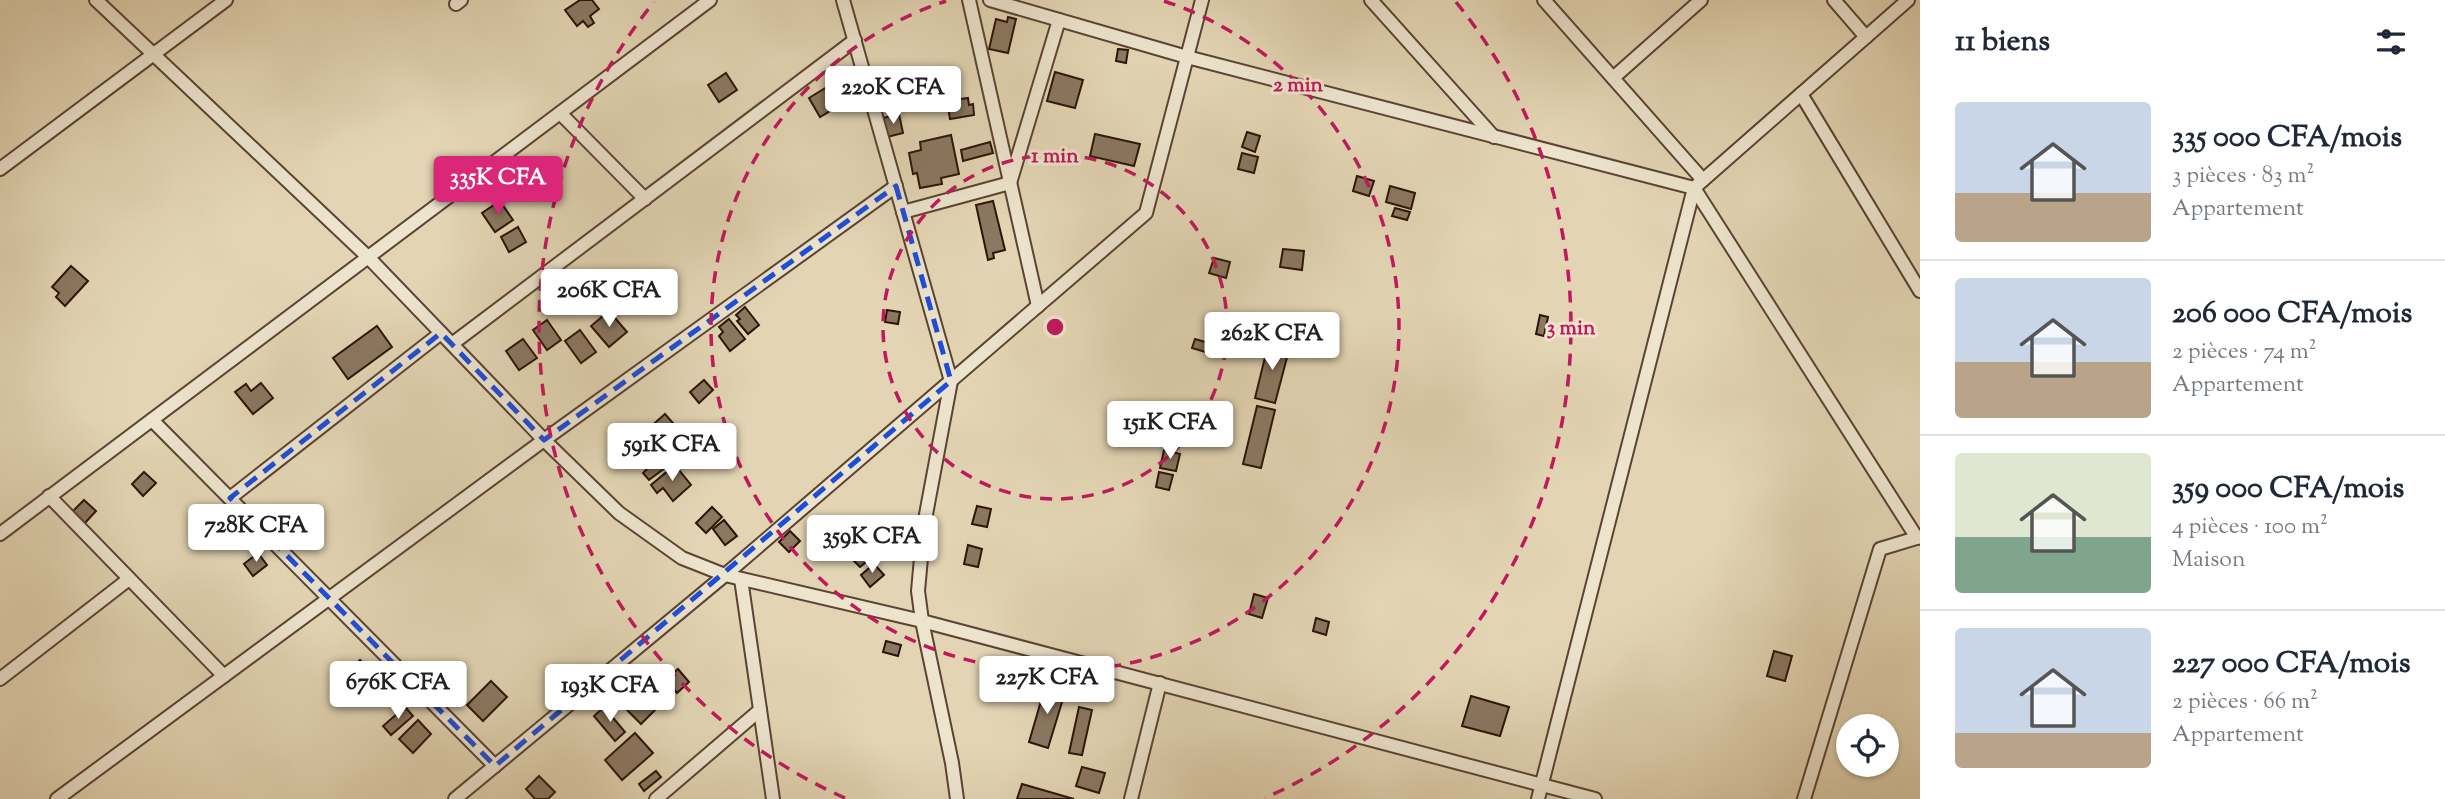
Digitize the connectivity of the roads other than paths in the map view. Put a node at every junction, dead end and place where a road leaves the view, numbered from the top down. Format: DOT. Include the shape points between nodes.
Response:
graph roads {
  1 [pos="96,0"];
  2 [pos="226,0"];
  3 [pos="710,0"];
  4 [pos="844,0"];
  5 [pos="969,0"];
  6 [pos="992,0"];
  7 [pos="1202,0"];
  8 [pos="1371,0"];
  9 [pos="1544,0"];
  10 [pos="1701,0"];
  11 [pos="1834,0"];
  12 [pos="1908,0"];
  13 [pos="1059,20"];
  14 [pos="1866,37"];
  15 [pos="855,40"];
  16 [pos="153,54"];
  17 [pos="1187,57"];
  18 [pos="1613,78"];
  19 [pos="1801,94"];
  20 [pos="560,113"];
  21 [pos="1494,136"];
  22 [pos="0,169"];
  23 [pos="1010,183"];
  24 [pos="1698,184"];
  25 [pos="896,186"];
  26 [pos="645,199"];
  27 [pos="903,212"];
  28 [pos="368,257"];
  29 [pos="1920,291"];
  30 [pos="1038,306"];
  31 [pos="441,333"];
  32 [pos="452,344"];
  33 [pos="951,382"];
  34 [pos="152,420"];
  35 [pos="544,440"];
  36 [pos="49,496"];
  37 [pos="230,498"];
  38 [pos="0,534"];
  39 [pos="1919,538"];
  40 [pos="725,575"];
  41 [pos="129,579"];
  42 [pos="741,579"];
  43 [pos="329,598"];
  44 [pos="922,621"];
  45 [pos="224,676"];
  46 [pos="0,679"];
  47 [pos="1160,683"];
  48 [pos="760,710"];
  49 [pos="495,766"];
  50 [pos="1542,784"];
  51 [pos="57,799"];
  52 [pos="455,799"];
  53 [pos="656,799"];
  54 [pos="773,799"];
  55 [pos="957,799"];
  56 [pos="1131,799"];
  57 [pos="1538,799"];
  58 [pos="1595,799"];
  59 [pos="1804,799"];
  1 -- 16 [label="street"];
  2 -- 16 [label="street"];
  3 -- 20 [label="street"];
  4 -- 15 [label="street"];
  5 -- 23 [label="street"];
  6 -- 13 [label="street"];
  7 -- 17 [label="street"];
  8 -- 21 [label="street"];
  9 -- 18 [label="street"];
  10 -- 18 [label="street"];
  11 -- 14 [label="street"];
  12 -- 14 [label="street"];
  13 -- 17 [label="street"];
  13 -- 23 [label="street"];
  14 -- 19 [label="street"];
  15 -- 25 [label="street"];
  15 -- 26 [label="street"];
  16 -- 22 [label="street"];
  16 -- 28 [label="street"];
  17 -- 21 [label="street"];
  17 -- 30 [label="street" via="1146,214"];
  18 -- 24 [label="street"];
  19 -- 24 [label="street"];
  19 -- 29 [label="street"];
  20 -- 26 [label="street"];
  20 -- 28 [label="street"];
  21 -- 24 [label="street"];
  23 -- 27 [label="street"];
  23 -- 30 [label="street"];
  24 -- 39 [label="street"];
  24 -- 50 [label="street"];
  25 -- 27 [label="street"];
  25 -- 35 [label="street"];
  26 -- 32 [label="street"];
  27 -- 33 [label="street"];
  28 -- 31 [label="street"];
  28 -- 34 [label="street"];
  30 -- 33 [label="street"];
  31 -- 32 [label="street"];
  31 -- 37 [label="street"];
  32 -- 35 [label="street"];
  33 -- 40 [label="street"];
  33 -- 44 [label="street" via="924,525 918,591"];
  34 -- 36 [label="street"];
  34 -- 37 [label="street"];
  35 -- 40 [label="street" via="619,513 682,558"];
  35 -- 43 [label="street"];
  36 -- 38 [label="street"];
  36 -- 41 [label="street"];
  37 -- 43 [label="street"];
  39 -- 59 [label="street" via="1880,548"];
  40 -- 42 [label="street"];
  40 -- 49 [label="street"];
  41 -- 45 [label="street"];
  41 -- 46 [label="street"];
  42 -- 44 [label="street"];
  42 -- 48 [label="street"];
  43 -- 45 [label="street"];
  43 -- 49 [label="street"];
  44 -- 47 [label="street"];
  44 -- 55 [label="street"];
  45 -- 51 [label="street"];
  47 -- 50 [label="street"];
  47 -- 56 [label="street"];
  48 -- 53 [label="street"];
  48 -- 54 [label="street"];
  49 -- 52 [label="street"];
  50 -- 57 [label="street"];
  50 -- 58 [label="street"];
}
